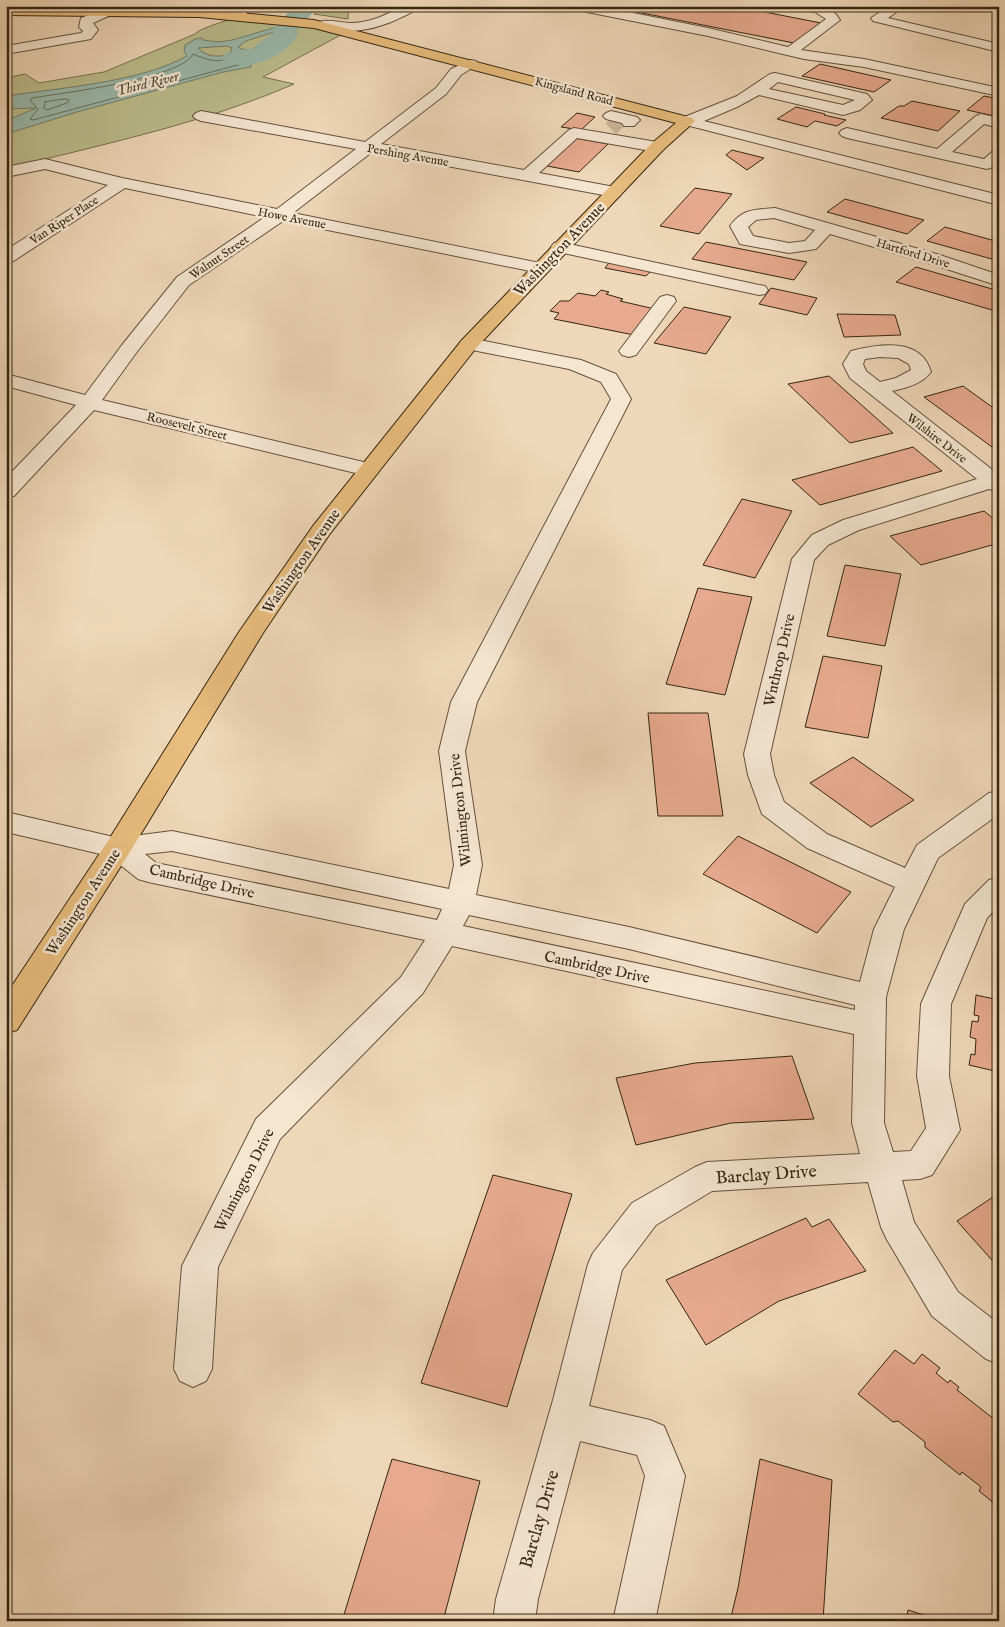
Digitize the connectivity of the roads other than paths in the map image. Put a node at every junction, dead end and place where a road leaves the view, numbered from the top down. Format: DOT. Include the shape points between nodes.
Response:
graph roads {
  1 [pos="577,6"];
  2 [pos="800,6"];
  3 [pos="899,6"];
  4 [pos="410,7"];
  5 [pos="6,11"];
  6 [pos="108,11"];
  7 [pos="241,11"];
  8 [pos="381,24"];
  9 [pos="322,25"];
  10 [pos="389,42"];
  11 [pos="999,48"];
  12 [pos="6,50"];
  13 [pos="790,52"];
  14 [pos="804,55"];
  15 [pos="471,64"];
  16 [pos="768,83"];
  17 [pos="999,92"];
  18 [pos="201,116"];
  19 [pos="687,121"];
  20 [pos="614,123"];
  21 [pos="999,123"];
  22 [pos="848,133"];
  23 [pos="660,144"];
  24 [pos="367,148"];
  25 [pos="940,154"];
  26 [pos="999,154"];
  27 [pos="6,172"];
  28 [pos="527,176"];
  29 [pos="122,183"];
  30 [pos="614,192"];
  31 [pos="999,200"];
  32 [pos="280,215"];
  33 [pos="826,228"];
  34 [pos="6,242"];
  35 [pos="24,246"];
  36 [pos="560,247"];
  37 [pos="6,258"];
  38 [pos="540,268"];
  39 [pos="999,281"];
  40 [pos="759,290"];
  41 [pos="667,300"];
  42 [pos="470,344"];
  43 [pos="629,351"];
  44 [pos="6,380"];
  45 [pos="876,389"];
  46 [pos="90,403"];
  47 [pos="368,470"];
  48 [pos="996,484"];
  49 [pos="6,491"];
  50 [pos="999,800"];
  51 [pos="6,822"];
  52 [pos="118,848"];
  53 [pos="912,883"];
  54 [pos="999,887"];
  55 [pos="460,903"];
  56 [pos="444,933"];
  57 [pos="870,1011"];
  58 [pos="6,1021"];
  59 [pos="881,1167"];
  60 [pos="999,1347"];
  61 [pos="193,1369"];
  62 [pos="567,1419"];
  63 [pos="514,1621"];
  64 [pos="634,1621"];
  1 -- 13 [label="street"];
  2 -- 13 [label="street" via="824,10 833,20"];
  3 -- 11 [label="street" via="878,18"];
  4 -- 8 [label="street"];
  5 -- 6 [label="main road, Kingsland Road"];
  6 -- 7 [label="main road, Kingsland Road"];
  6 -- 12 [label="street" via="86,21 86,27 91,30 86,36"];
  7 -- 9 [label="main road, Kingsland Road"];
  8 -- 9 [label="street" via="347,28"];
  8 -- 10 [label="street" via="380,37"];
  9 -- 10 [label="main road, Kingsland Road"];
  10 -- 15 [label="main road, Kingsland Road"];
  13 -- 14 [label="street"];
  14 -- 16 [label="street"];
  14 -- 17 [label="street" via="864,63"];
  15 -- 20 [label="main road, Kingsland Road"];
  15 -- 24 [label="street, Walnut Street"];
  16 -- 16 [label="street" via="843,110 855,108 865,100"];
  16 -- 19 [label="street" via="714,112"];
  18 -- 24 [label="street, Pershing Avenue"];
  19 -- 20 [label="main road, Kingsland Road"];
  19 -- 23 [label="main road"];
  19 -- 31 [label="street, Kingsland Road"];
  20 -- 23 [label="street"];
  21 -- 25 [label="street" via="982,119"];
  22 -- 25 [label="street"];
  23 -- 28 [label="street" via="574,134"];
  23 -- 30 [label="main road, Washington Avenue"];
  24 -- 28 [label="street, Pershing Avenue"];
  24 -- 32 [label="street, Walnut Street"];
  25 -- 26 [label="street" via="988,164"];
  27 -- 29 [label="street, Howe Avenue" via="45,164"];
  28 -- 30 [label="street, Pershing Avenue"];
  29 -- 32 [label="street, Howe Avenue"];
  29 -- 35 [label="street, Van Riper Place"];
  30 -- 36 [label="main road, Washington Avenue"];
  32 -- 38 [label="street, Howe Avenue"];
  32 -- 46 [label="street, Walnut Street" via="183,281"];
  33 -- 39 [label="street, Hartford Drive"];
  34 -- 35 [label="street"];
  35 -- 37 [label="street, Van Riper Place"];
  36 -- 38 [label="main road, Washington Avenue"];
  36 -- 40 [label="street"];
  38 -- 42 [label="main road, Washington Avenue"];
  41 -- 43 [label="street"];
  42 -- 47 [label="main road, Washington Avenue"];
  42 -- 55 [label="street, Wilmington Drive" via="574,364 609,378 621,399 464,702 452,750 468,865"];
  44 -- 46 [label="street, Roosevelt Street"];
  45 -- 48 [label="street, Wilshire Drive"];
  46 -- 47 [label="street, Roosevelt Street"];
  46 -- 49 [label="street, Walnut Street"];
  47 -- 52 [label="main road, Washington Avenue" via="251,632"];
  48 -- 53 [label="street, Wnthrop Drive" via="851,525 820,540 803,559 757,754 772,808 817,841"];
  50 -- 53 [label="street" via="927,852"];
  51 -- 52 [label="street"];
  52 -- 55 [label="street, Cambridge Drive" via="172,841"];
  52 -- 56 [label="street, Cambridge Drive" via="148,872"];
  52 -- 58 [label="main road, Washington Avenue"];
  53 -- 57 [label="street" via="889,929"];
  54 -- 59 [label="street, Barclay Drive" via="975,912 936,1004 933,1076 943,1130 920,1165"];
  55 -- 56 [label="street, Wilmington Drive"];
  55 -- 57 [label="street, Cambridge Drive" via="629,938"];
  56 -- 57 [label="street, Cambridge Drive" via="494,945"];
  56 -- 61 [label="street, Wilmington Drive" via="412,985 268,1129 200,1266"];
  57 -- 59 [label="street" via="868,1123"];
  59 -- 60 [label="street" via="898,1227 945,1304"];
  59 -- 62 [label="street, Barclay Drive" via="708,1177 644,1214 606,1264"];
  62 -- 63 [label="street, Barclay Drive" via="516,1599"];
  62 -- 64 [label="street" via="650,1439 665,1476"];
}
